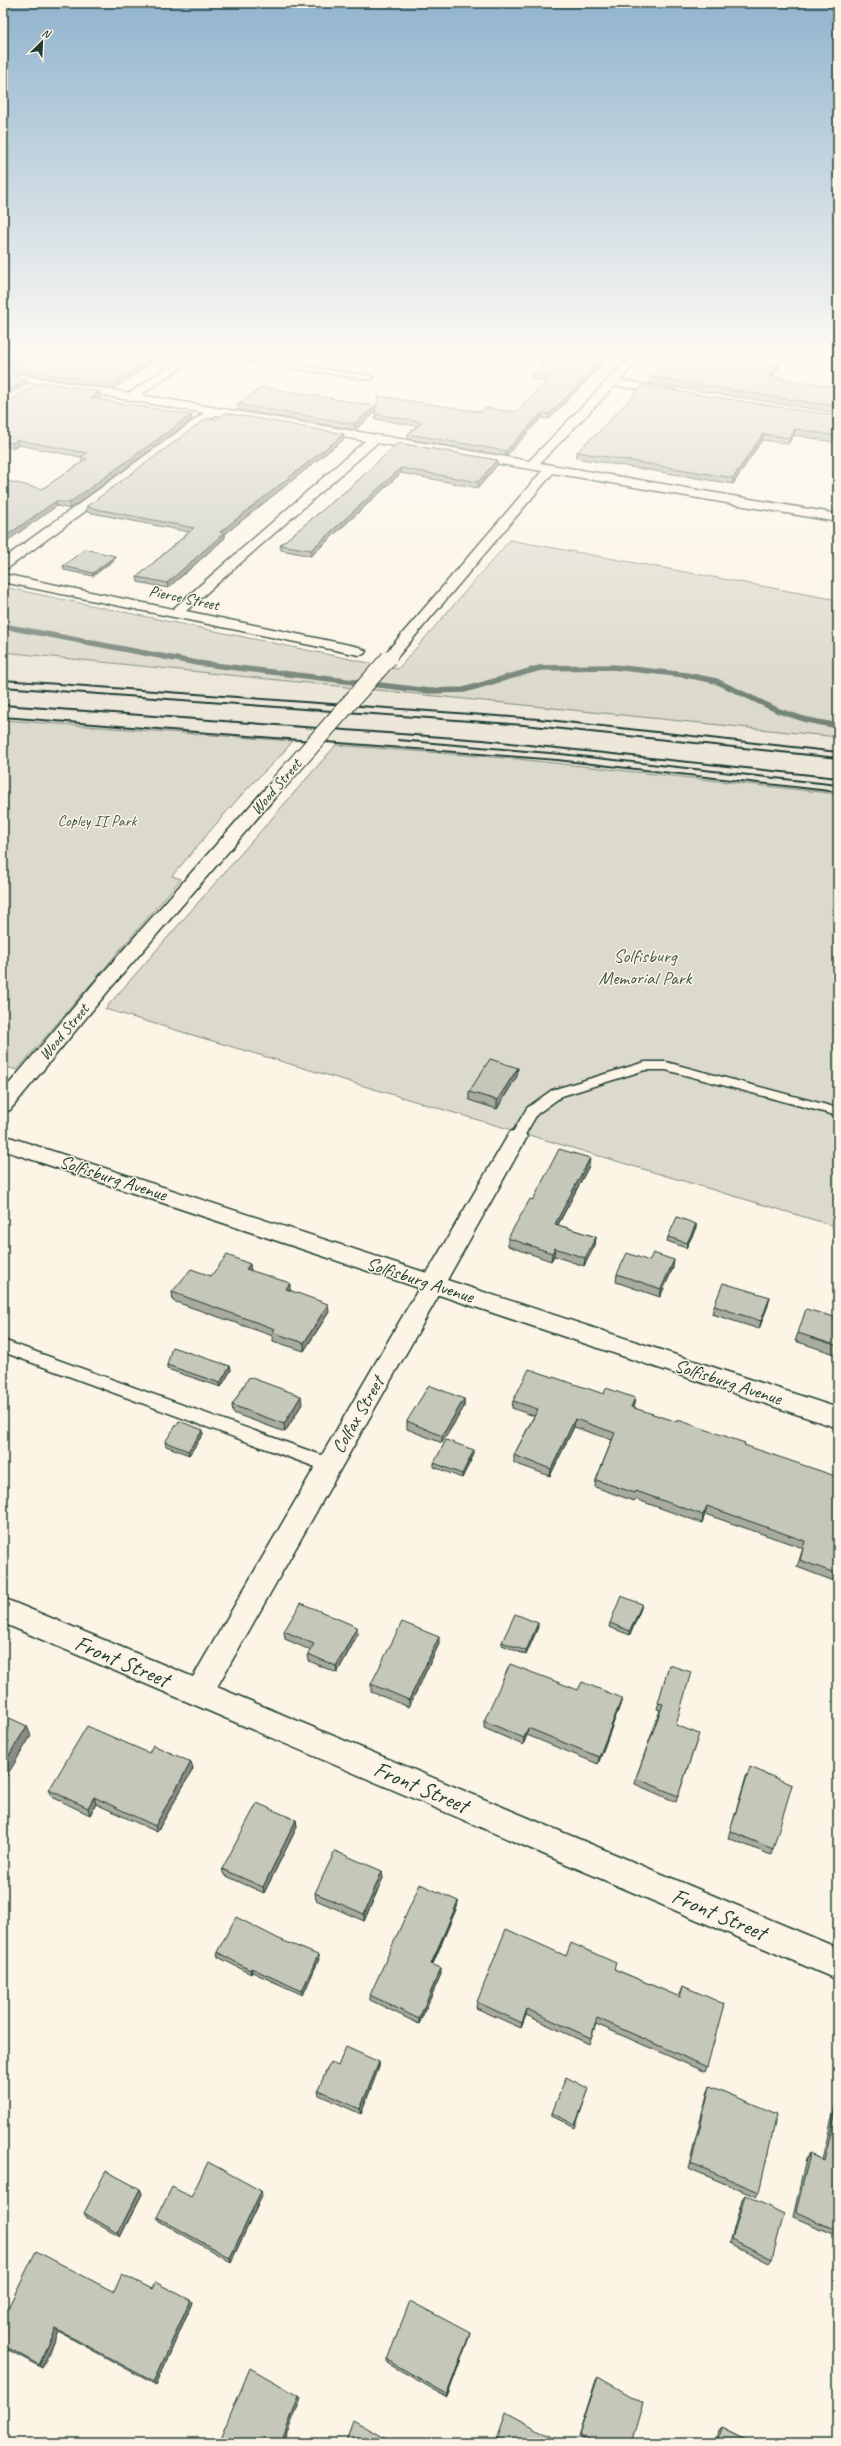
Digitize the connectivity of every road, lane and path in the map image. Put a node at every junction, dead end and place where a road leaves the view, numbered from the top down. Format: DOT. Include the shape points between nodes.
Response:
graph roads {
  1 [pos="142,464"];
  2 [pos="346,464"];
  3 [pos="520,464"];
  4 [pos="531,466"];
  5 [pos="550,469"];
  6 [pos="838,518"];
  7 [pos="3,566"];
  8 [pos="3,578"];
  9 [pos="176,614"];
  10 [pos="359,651"];
  11 [pos="3,1105"];
  12 [pos="838,1112"];
  13 [pos="517,1137"];
  14 [pos="3,1142"];
  15 [pos="433,1284"];
  16 [pos="3,1346"];
  17 [pos="838,1418"];
  18 [pos="329,1465"];
  19 [pos="3,1610"];
  20 [pos="199,1693"];
  21 [pos="838,1964"];
  1 -- 7 [label="street"];
  2 -- 9 [label="street"];
  3 -- 4 [label="street"];
  4 -- 5 [label="street"];
  5 -- 6 [label="street"];
  5 -- 11 [label="street, Wood Street, bridge"];
  8 -- 9 [label="street, Pierce Street"];
  9 -- 10 [label="street, Pierce Street"];
  12 -- 13 [label="lane" via="666,1066 645,1066 557,1093 532,1111"];
  13 -- 15 [label="street, Colfax Street"];
  14 -- 15 [label="street, Solfisburg Avenue"];
  15 -- 17 [label="street, Solfisburg Avenue"];
  15 -- 18 [label="street, Colfax Street"];
  16 -- 18 [label="lane"];
  18 -- 20 [label="street, Colfax Street"];
  19 -- 20 [label="street, Front Street"];
  20 -- 21 [label="street, Front Street"];
}
